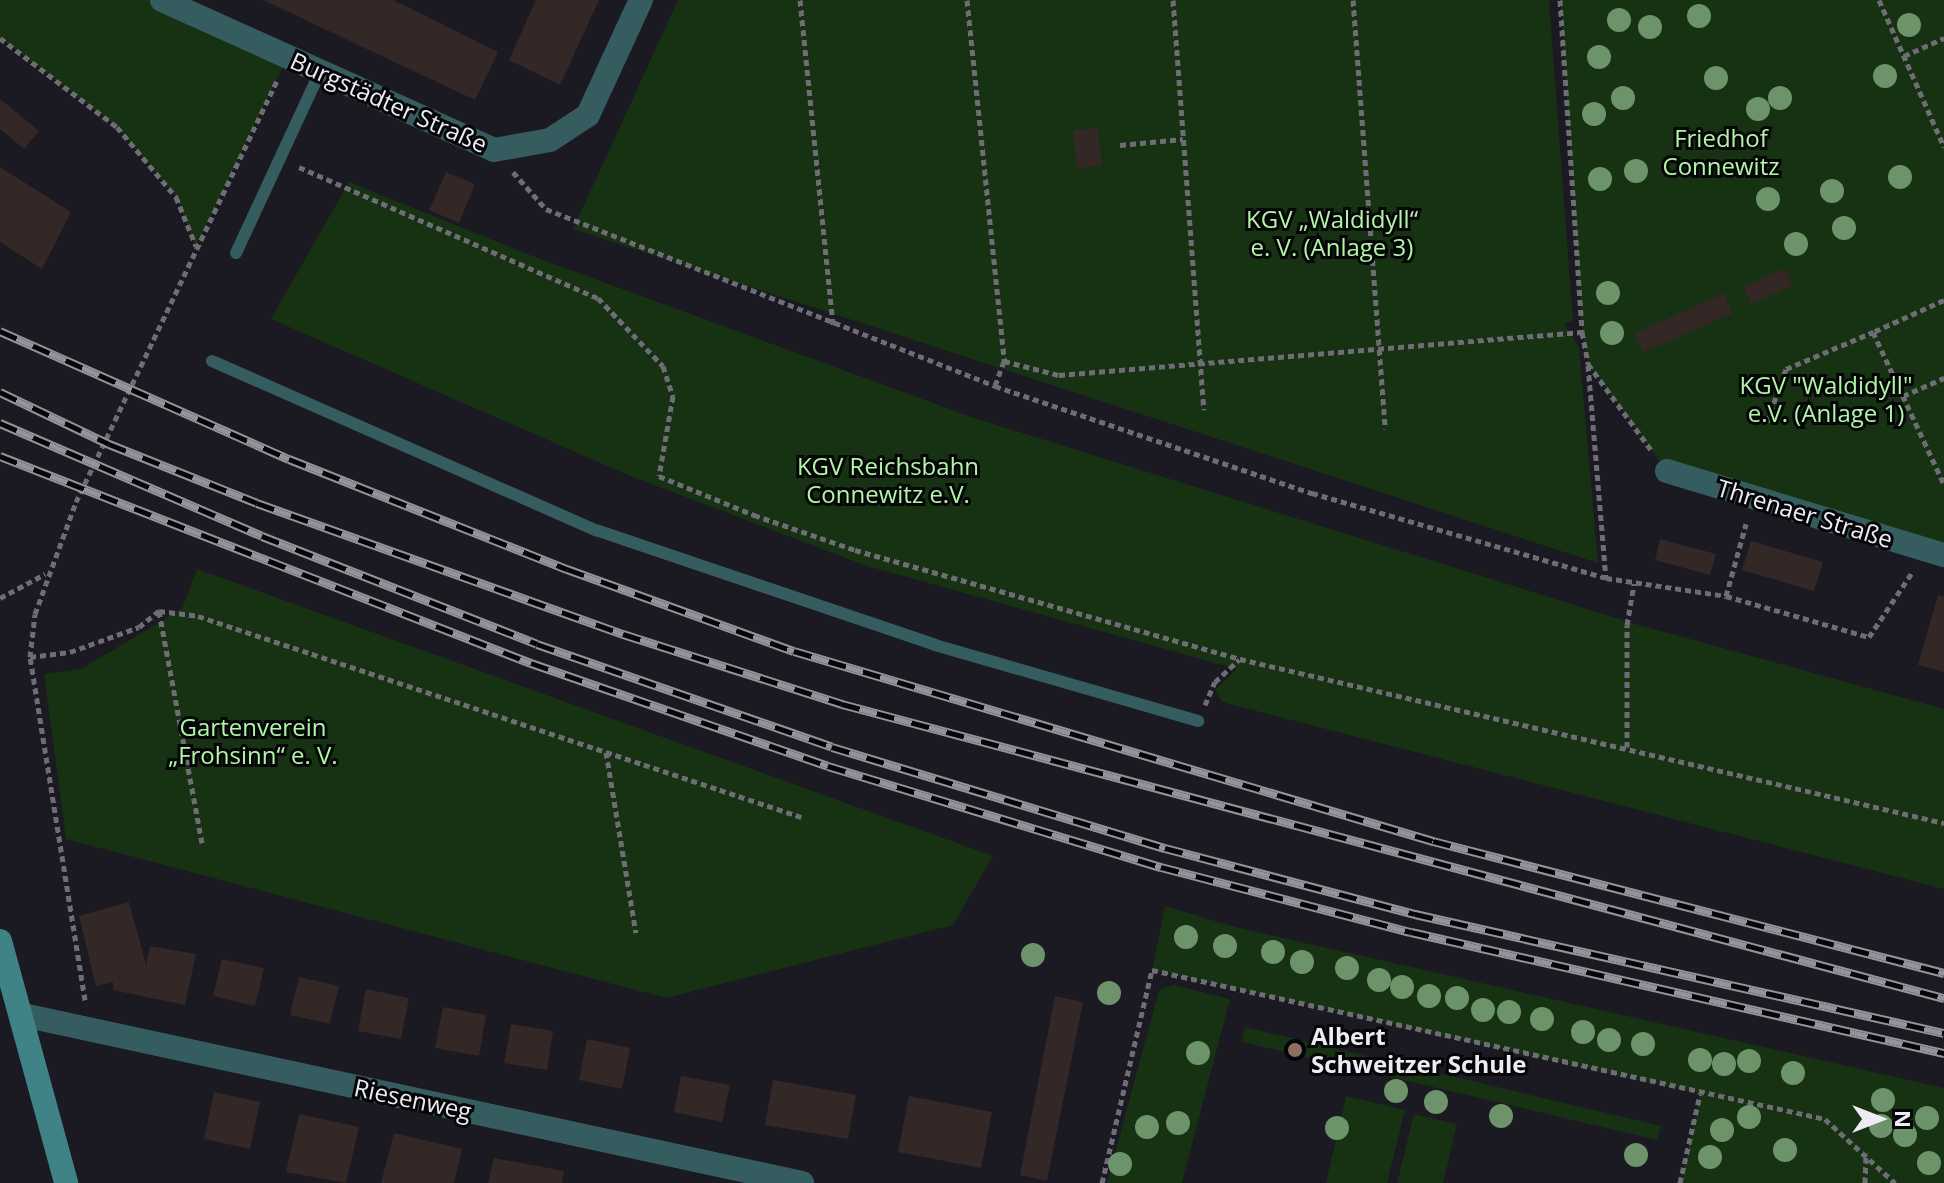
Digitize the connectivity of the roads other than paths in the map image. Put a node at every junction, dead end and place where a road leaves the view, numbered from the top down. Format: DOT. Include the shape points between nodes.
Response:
graph roads {
  1 [pos="162,0"];
  2 [pos="641,0"];
  3 [pos="320,72"];
  4 [pos="236,253"];
  5 [pos="212,361"];
  6 [pos="1667,471"];
  7 [pos="1935,553"];
  8 [pos="1198,721"];
  9 [pos="0,941"];
  10 [pos="23,1015"];
  11 [pos="66,1183"];
  12 [pos="802,1183"];
  1 -- 3 [label="street, Burgstädter Straße"];
  2 -- 3 [label="street, Burgstädter Straße" via="588,115 550,140 494,150"];
  3 -- 4 [label="lane"];
  5 -- 8 [label="lane" via="611,535 935,645"];
  6 -- 7 [label="street, Threnaer Straße"];
  9 -- 10 [label="street"];
  10 -- 11 [label="street"];
  10 -- 12 [label="street, Riesenweg"];
}
